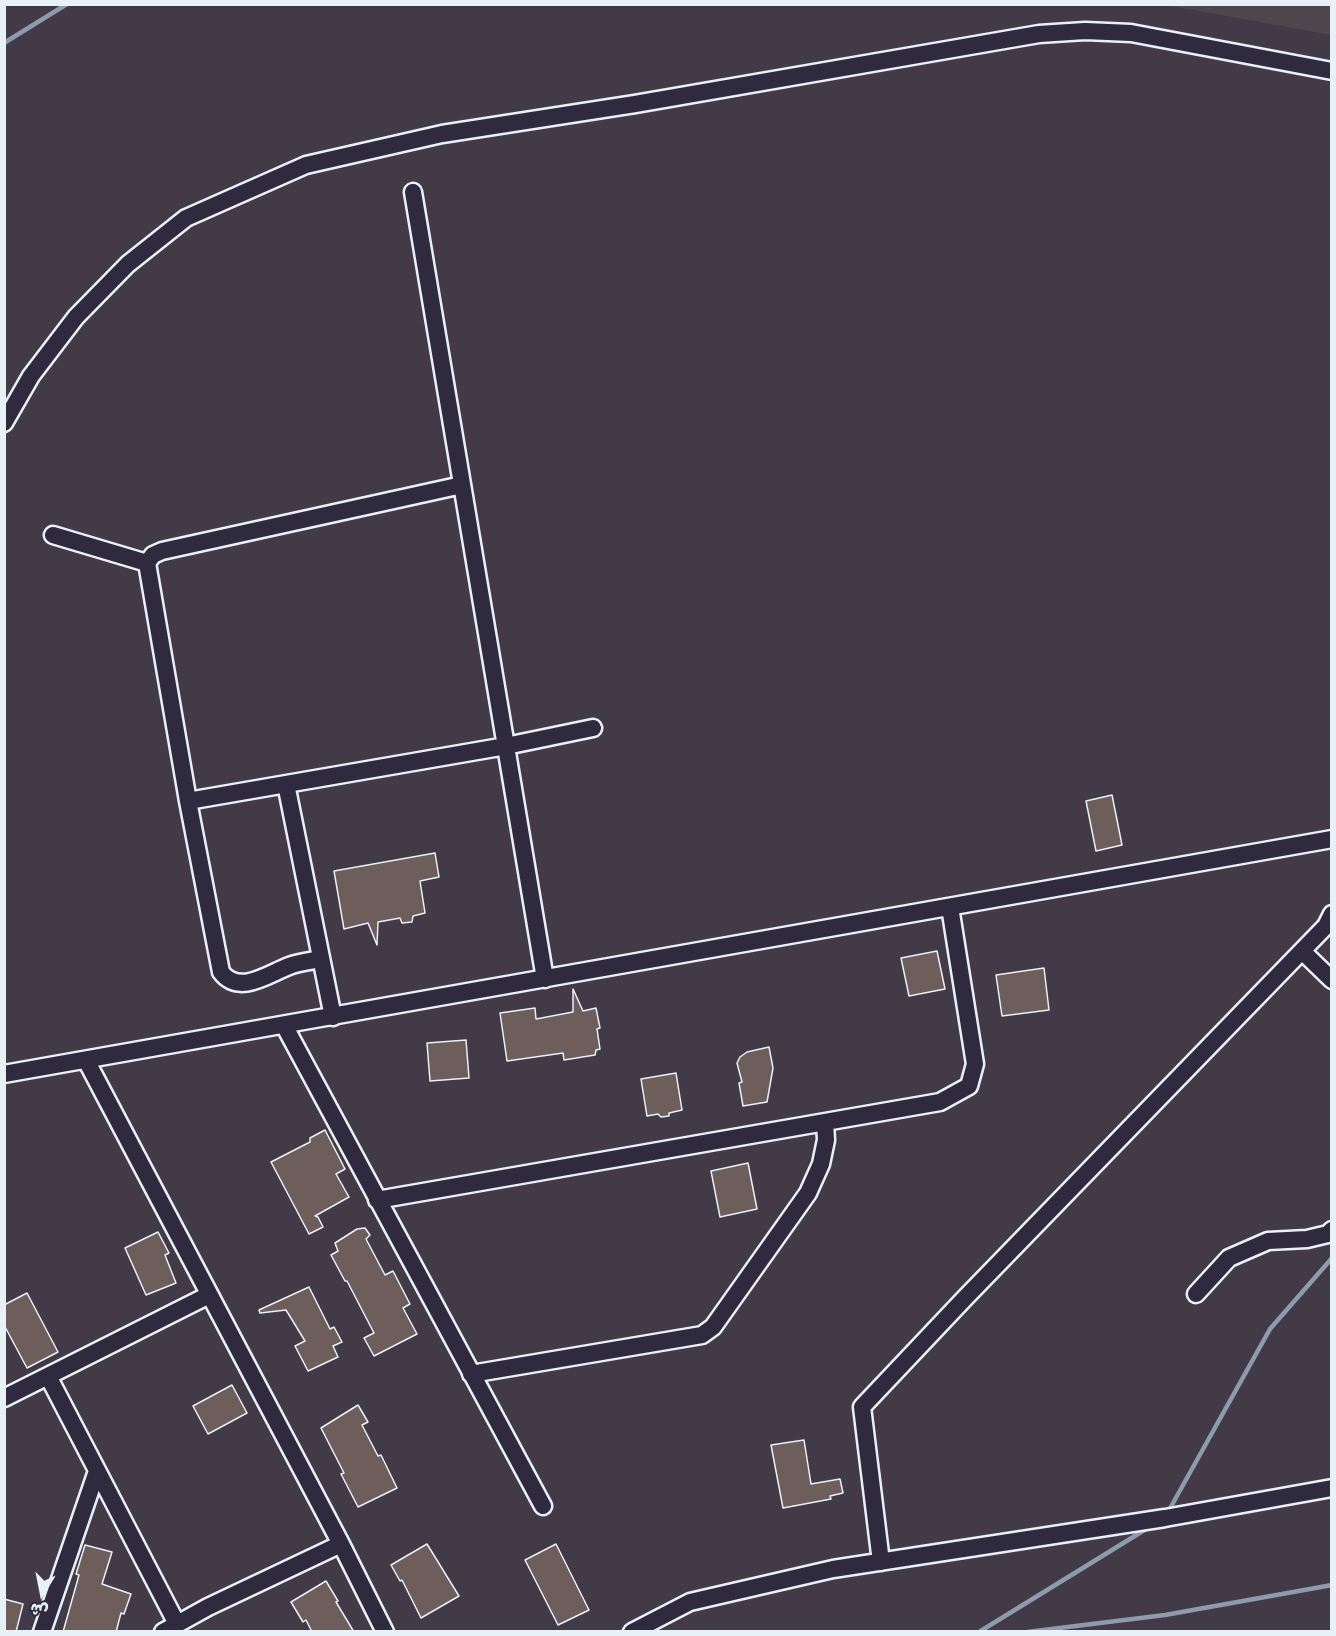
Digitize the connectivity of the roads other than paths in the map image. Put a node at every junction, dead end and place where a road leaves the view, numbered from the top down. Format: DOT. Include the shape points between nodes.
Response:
graph roads {
  1 [pos="1332,71"];
  2 [pos="413,192"];
  3 [pos="4,423"];
  4 [pos="462,485"];
  5 [pos="53,535"];
  6 [pos="147,563"];
  7 [pos="593,728"];
  8 [pos="506,746"];
  9 [pos="286,784"];
  10 [pos="188,801"];
  11 [pos="1332,839"];
  12 [pos="950,907"];
  13 [pos="1332,914"];
  14 [pos="1302,951"];
  15 [pos="321,959"];
  16 [pos="545,979"];
  17 [pos="1332,980"];
  18 [pos="333,1017"];
  19 [pos="284,1025"];
  20 [pos="86,1060"];
  21 [pos="4,1074"];
  22 [pos="825,1122"];
  23 [pos="377,1200"];
  24 [pos="1332,1230"];
  25 [pos="1196,1294"];
  26 [pos="210,1295"];
  27 [pos="471,1374"];
  28 [pos="48,1376"];
  29 [pos="4,1398"];
  30 [pos="97,1471"];
  31 [pos="1332,1488"];
  32 [pos="543,1506"];
  33 [pos="341,1544"];
  34 [pos="880,1562"];
  35 [pos="170,1628"];
  36 [pos="42,1632"];
  37 [pos="385,1632"];
  38 [pos="632,1632"];
  1 -- 3 [label="street" via="1131,33 1039,34 442,134 306,165 186,218 128,264 76,317 31,376"];
  2 -- 4 [label="street"];
  4 -- 6 [label="street" via="162,551"];
  4 -- 8 [label="street"];
  5 -- 6 [label="street"];
  6 -- 10 [label="street"];
  7 -- 8 [label="street"];
  8 -- 9 [label="street"];
  8 -- 16 [label="street"];
  9 -- 10 [label="street"];
  9 -- 15 [label="street"];
  10 -- 15 [label="street" via="219,964 226,978 247,982 291,965"];
  11 -- 12 [label="street"];
  12 -- 16 [label="street"];
  12 -- 22 [label="street" via="974,1045 975,1064 969,1086 940,1102"];
  13 -- 14 [label="street"];
  14 -- 17 [label="street"];
  14 -- 34 [label="street" via="862,1407"];
  15 -- 18 [label="street"];
  16 -- 18 [label="street"];
  18 -- 19 [label="street"];
  19 -- 20 [label="street"];
  19 -- 23 [label="street"];
  20 -- 21 [label="street"];
  20 -- 26 [label="street"];
  22 -- 23 [label="street"];
  22 -- 27 [label="street" via="826,1140 808,1193 713,1327 702,1335"];
  23 -- 27 [label="street"];
  24 -- 25 [label="street" via="1308,1239 1268,1241 1230,1258"];
  26 -- 28 [label="street"];
  26 -- 33 [label="street"];
  27 -- 32 [label="street"];
  28 -- 29 [label="street"];
  28 -- 30 [label="street"];
  30 -- 35 [label="street"];
  30 -- 36 [label="street"];
  31 -- 34 [label="street"];
  33 -- 35 [label="street"];
  33 -- 37 [label="street"];
  34 -- 38 [label="street" via="690,1602"];
}
